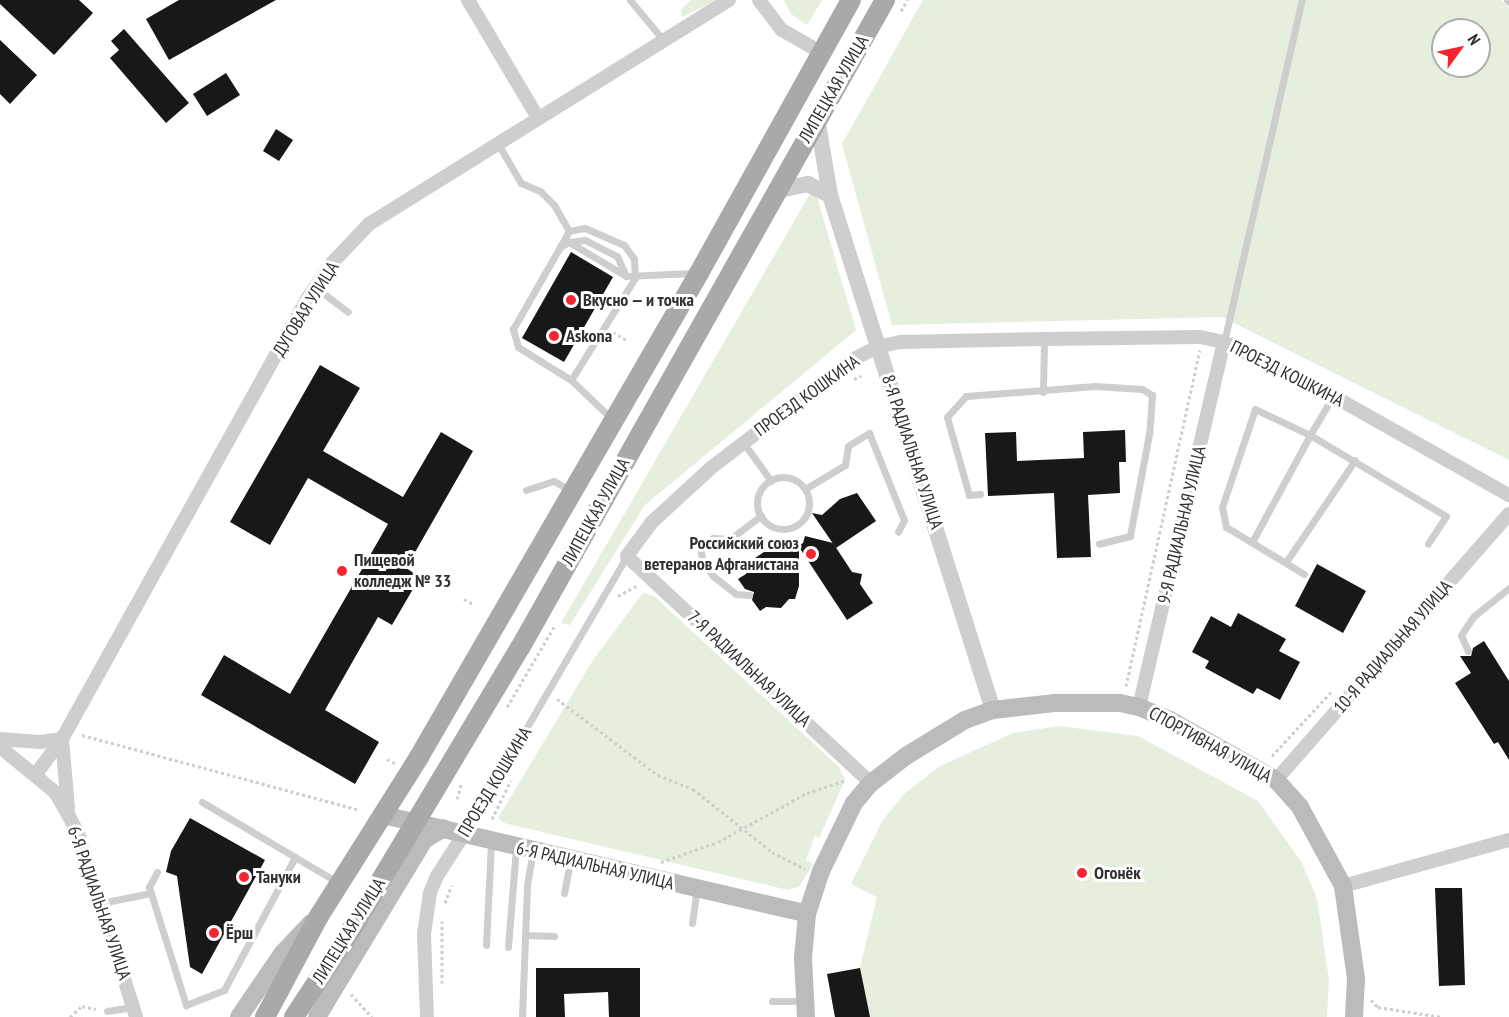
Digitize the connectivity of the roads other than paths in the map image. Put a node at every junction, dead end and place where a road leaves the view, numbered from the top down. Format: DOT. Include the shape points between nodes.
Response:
graph roads {
  1 [pos="468,0"];
  2 [pos="630,0"];
  3 [pos="729,0"];
  4 [pos="759,0"];
  5 [pos="851,0"];
  6 [pos="885,0"];
  7 [pos="1302,0"];
  8 [pos="664,40"];
  9 [pos="822,53"];
  10 [pos="538,118"];
  11 [pos="817,118"];
  12 [pos="498,144"];
  13 [pos="775,191"];
  14 [pos="830,195"];
  15 [pos="569,231"];
  16 [pos="569,243"];
  17 [pos="560,246"];
  18 [pos="699,273"];
  19 [pos="626,276"];
  20 [pos="635,278"];
  21 [pos="315,287"];
  22 [pos="348,312"];
  23 [pos="1044,339"];
  24 [pos="1224,342"];
  25 [pos="877,347"];
  26 [pos="571,380"];
  27 [pos="1043,392"];
  28 [pos="1333,396"];
  29 [pos="614,421"];
  30 [pos="1310,435"];
  31 [pos="743,442"];
  32 [pos="1355,460"];
  33 [pos="771,481"];
  34 [pos="805,489"];
  35 [pos="526,490"];
  36 [pos="573,492"];
  37 [pos="980,494"];
  38 [pos="1509,495"];
  39 [pos="1509,514"];
  40 [pos="761,516"];
  41 [pos="898,532"];
  42 [pos="1252,542"];
  43 [pos="1099,544"];
  44 [pos="1428,544"];
  45 [pos="627,556"];
  46 [pos="1286,562"];
  47 [pos="1304,574"];
  48 [pos="1509,588"];
  49 [pos="748,595"];
  50 [pos="1468,651"];
  51 [pos="1139,707"];
  52 [pos="993,710"];
  53 [pos="0,739"];
  54 [pos="62,739"];
  55 [pos="0,747"];
  56 [pos="36,774"];
  57 [pos="1276,780"];
  58 [pos="872,783"];
  59 [pos="202,802"];
  60 [pos="383,815"];
  61 [pos="69,816"];
  62 [pos="416,821"];
  63 [pos="444,828"];
  64 [pos="464,834"];
  65 [pos="1509,840"];
  66 [pos="492,841"];
  67 [pos="525,850"];
  68 [pos="295,857"];
  69 [pos="570,861"];
  70 [pos="157,873"];
  71 [pos="339,883"];
  72 [pos="1343,886"];
  73 [pos="696,889"];
  74 [pos="150,893"];
  75 [pos="564,893"];
  76 [pos="101,903"];
  77 [pos="807,915"];
  78 [pos="319,916"];
  79 [pos="692,923"];
  80 [pos="351,930"];
  81 [pos="525,935"];
  82 [pos="554,936"];
  83 [pos="486,945"];
  84 [pos="508,947"];
  85 [pos="772,1000"];
  86 [pos="805,1009"];
  87 [pos="107,1011"];
  88 [pos="135,1012"];
  89 [pos="238,1017"];
  90 [pos="265,1017"];
  91 [pos="294,1017"];
  92 [pos="316,1017"];
  93 [pos="427,1017"];
  94 [pos="522,1017"];
  95 [pos="1354,1017"];
  1 -- 10 [label="street"];
  2 -- 8 [label="lane"];
  3 -- 8 [label="street, ДУГОВАЯ УЛИЦА"];
  4 -- 9 [label="street" via="782,30"];
  5 -- 9 [label="main road, ЛИПЕЦКАЯ УЛИЦА"];
  6 -- 11 [label="main road, ЛИПЕЦКАЯ УЛИЦА"];
  7 -- 24 [label="lane"];
  8 -- 10 [label="street, ДУГОВАЯ УЛИЦА"];
  9 -- 18 [label="main road, ЛИПЕЦКАЯ УЛИЦА"];
  10 -- 12 [label="street, ДУГОВАЯ УЛИЦА"];
  11 -- 13 [label="main road, ЛИПЕЦКАЯ УЛИЦА"];
  11 -- 14 [label="street, 8-Я РАДИАЛЬНАЯ УЛИЦА"];
  12 -- 15 [label="lane" via="521,183 540,191 554,205"];
  12 -- 21 [label="street, ДУГОВАЯ УЛИЦА" via="369,225"];
  13 -- 14 [label="street" via="808,184"];
  13 -- 62 [label="main road, ЛИПЕЦКАЯ УЛИЦА" via="520,648"];
  14 -- 25 [label="street, 8-Я РАДИАЛЬНАЯ УЛИЦА"];
  15 -- 17 [label="lane"];
  15 -- 20 [label="lane" via="585,228 624,245 634,259"];
  16 -- 17 [label="lane"];
  16 -- 19 [label="lane"];
  16 -- 19 [label="lane" via="585,240 617,256"];
  17 -- 26 [label="lane" via="513,329 513,339 518,347"];
  18 -- 20 [label="lane"];
  18 -- 29 [label="main road, ЛИПЕЦКАЯ УЛИЦА"];
  19 -- 20 [label="lane"];
  20 -- 26 [label="lane"];
  21 -- 22 [label="lane"];
  21 -- 54 [label="street, ДУГОВАЯ УЛИЦА"];
  23 -- 24 [label="street, ПРОЕЗД КОШКИНА" via="1200,338"];
  23 -- 25 [label="street, ПРОЕЗД КОШКИНА" via="900,342"];
  23 -- 27 [label="lane"];
  24 -- 28 [label="street, ПРОЕЗД КОШКИНА"];
  24 -- 51 [label="street, 9-Я РАДИАЛЬНАЯ УЛИЦА"];
  25 -- 31 [label="street, ПРОЕЗД КОШКИНА" via="852,360"];
  25 -- 52 [label="street, 8-Я РАДИАЛЬНАЯ УЛИЦА"];
  26 -- 29 [label="lane"];
  27 -- 37 [label="lane" via="966,396 947,417 969,495"];
  27 -- 43 [label="lane" via="1095,386 1142,389 1152,395 1149,434 1130,536"];
  28 -- 30 [label="lane"];
  28 -- 38 [label="street, ПРОЕЗД КОШКИНА"];
  29 -- 36 [label="main road, ЛИПЕЦКАЯ УЛИЦА"];
  30 -- 32 [label="lane"];
  30 -- 42 [label="lane"];
  30 -- 42 [label="lane" via="1255,409 1222,507 1226,527"];
  31 -- 33 [label="lane"];
  31 -- 45 [label="street, ПРОЕЗД КОШКИНА" via="668,505"];
  32 -- 44 [label="lane" via="1446,516"];
  32 -- 46 [label="lane"];
  33 -- 34 [label="lane" via="790,478"];
  33 -- 40 [label="lane" via="758,496"];
  34 -- 40 [label="lane" via="808,512 802,522 780,529"];
  34 -- 41 [label="lane" via="845,465 848,446 869,433 904,520"];
  35 -- 36 [label="lane" via="554,481"];
  36 -- 60 [label="main road, ЛИПЕЦКАЯ УЛИЦА"];
  39 -- 57 [label="street, 10-Я РАДИАЛЬНАЯ УЛИЦА"];
  40 -- 49 [label="lane" via="730,539 713,538 700,548 703,563 714,577 736,594"];
  42 -- 46 [label="lane"];
  45 -- 58 [label="street, 7-Я РАДИАЛЬНАЯ УЛИЦА"];
  45 -- 64 [label="lane, ПРОЕЗД КОШКИНА"];
  46 -- 47 [label="lane"];
  48 -- 50 [label="lane" via="1474,616 1461,635"];
  51 -- 52 [label="main road, СПОРТИВНАЯ УЛИЦА" via="1120,703 1054,703"];
  51 -- 57 [label="main road, СПОРТИВНАЯ УЛИЦА" via="1170,720"];
  52 -- 58 [label="main road, СПОРТИВНАЯ УЛИЦА" via="939,734"];
  53 -- 54 [label="street"];
  54 -- 56 [label="street, ДУГОВАЯ УЛИЦА"];
  54 -- 61 [label="street, ДУГОВАЯ УЛИЦА" via="61,770"];
  55 -- 56 [label="street, 6-Я РАДИАЛЬНАЯ УЛИЦА"];
  56 -- 61 [label="street, 6-Я РАДИАЛЬНАЯ УЛИЦА" via="55,792"];
  57 -- 72 [label="main road, СПОРТИВНАЯ УЛИЦА" via="1300,807"];
  58 -- 77 [label="main road, СПОРТИВНАЯ УЛИЦА" via="854,803 835,840"];
  59 -- 68 [label="lane"];
  60 -- 62 [label="main road, 6-Я РАДИАЛЬНАЯ УЛИЦА"];
  60 -- 71 [label="main road, ЛИПЕЦКАЯ УЛИЦА"];
  61 -- 76 [label="street, 6-Я РАДИАЛЬНАЯ УЛИЦА"];
  62 -- 63 [label="main road, 6-Я РАДИАЛЬНАЯ УЛИЦА"];
  62 -- 80 [label="main road, ЛИПЕЦКАЯ УЛИЦА"];
  63 -- 64 [label="main road, 6-Я РАДИАЛЬНАЯ УЛИЦА"];
  63 -- 92 [label="main road" via="424,840"];
  64 -- 66 [label="main road, 6-Я РАДИАЛЬНАЯ УЛИЦА"];
  64 -- 93 [label="street, ПРОЕЗД КОШКИНА" via="430,893 424,933"];
  65 -- 72 [label="street"];
  66 -- 67 [label="main road, 6-Я РАДИАЛЬНАЯ УЛИЦА"];
  66 -- 83 [label="lane"];
  67 -- 69 [label="main road, 6-Я РАДИАЛЬНАЯ УЛИЦА"];
  67 -- 81 [label="lane"];
  67 -- 84 [label="lane"];
  68 -- 71 [label="lane"];
  68 -- 74 [label="lane" via="224,990 186,1005"];
  69 -- 73 [label="main road, 6-Я РАДИАЛЬНАЯ УЛИЦА"];
  69 -- 75 [label="lane"];
  70 -- 74 [label="lane"];
  71 -- 78 [label="main road, ЛИПЕЦКАЯ УЛИЦА"];
  72 -- 95 [label="main road, СПОРТИВНАЯ УЛИЦА" via="1356,979"];
  73 -- 77 [label="main road, 6-Я РАДИАЛЬНАЯ УЛИЦА"];
  73 -- 79 [label="lane"];
  74 -- 76 [label="lane"];
  76 -- 88 [label="street, 6-Я РАДИАЛЬНАЯ УЛИЦА"];
  77 -- 86 [label="main road, СПОРТИВНАЯ УЛИЦА"];
  78 -- 89 [label="main road" via="282,954"];
  78 -- 90 [label="main road, ЛИПЕЦКАЯ УЛИЦА"];
  80 -- 91 [label="main road, ЛИПЕЦКАЯ УЛИЦА"];
  80 -- 92 [label="main road"];
  81 -- 82 [label="lane"];
  81 -- 94 [label="lane"];
  85 -- 86 [label="lane"];
  87 -- 88 [label="lane"];
}
